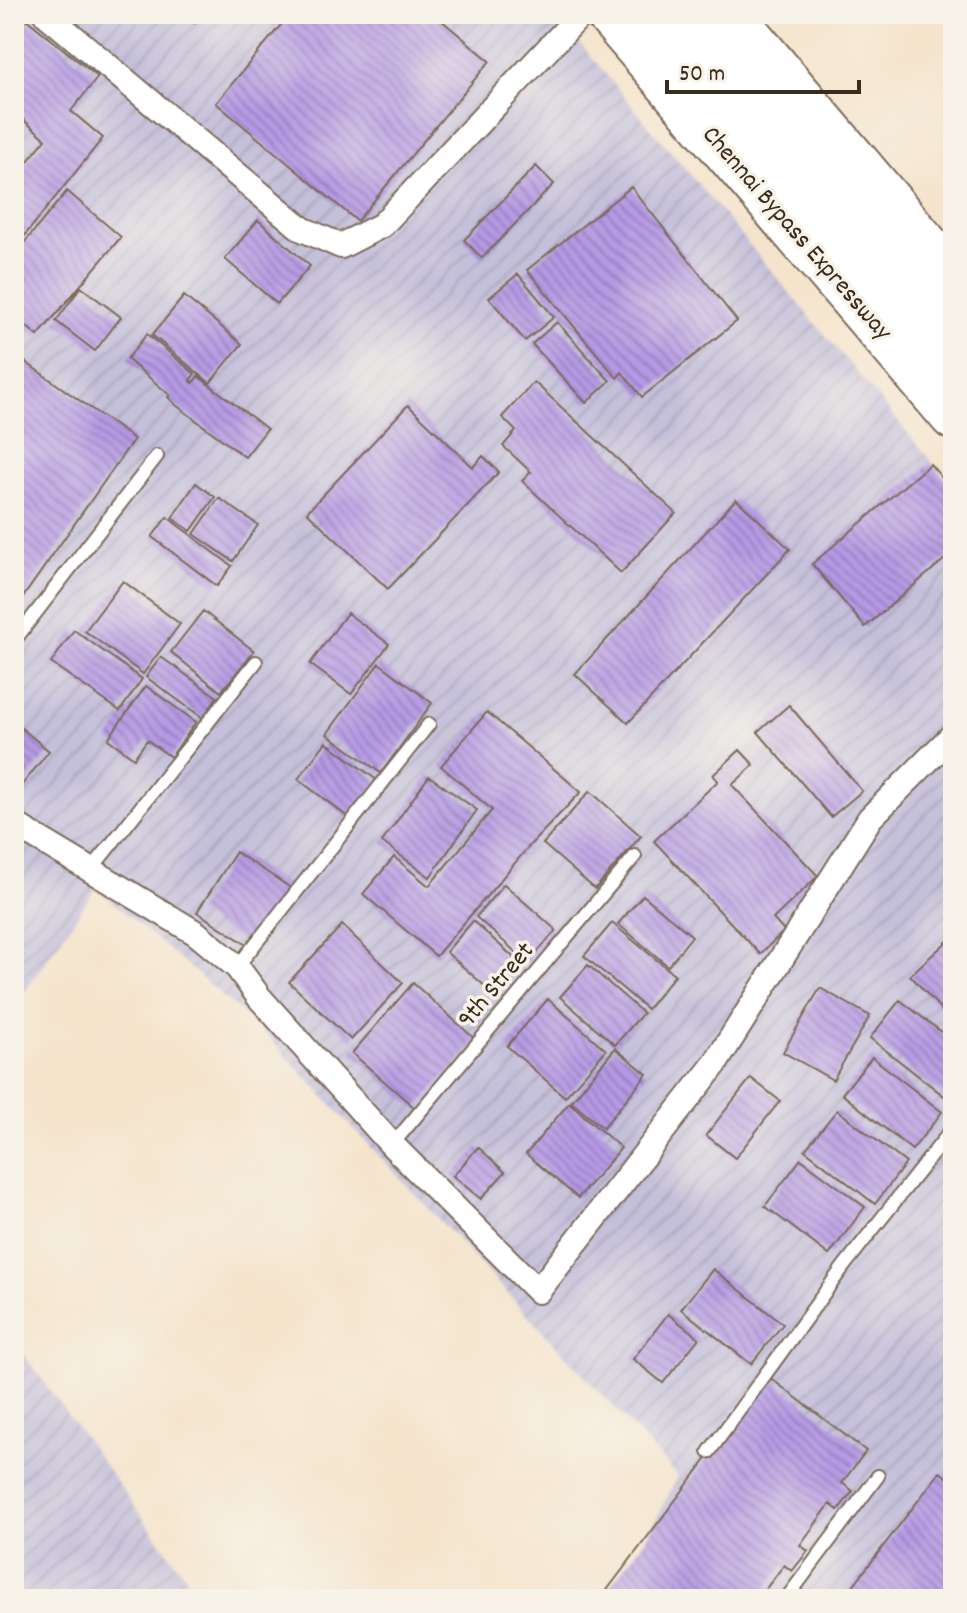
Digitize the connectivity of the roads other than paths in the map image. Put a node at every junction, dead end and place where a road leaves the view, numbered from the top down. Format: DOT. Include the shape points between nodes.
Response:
graph roads {
  1 [pos="46,14"];
  2 [pos="581,14"];
  3 [pos="608,14"];
  4 [pos="649,14"];
  5 [pos="689,14"];
  6 [pos="731,14"];
  7 [pos="953,276"];
  8 [pos="953,320"];
  9 [pos="953,370"];
  10 [pos="953,417"];
  11 [pos="157,456"];
  12 [pos="14,641"];
  13 [pos="256,662"];
  14 [pos="429,724"];
  15 [pos="953,735"];
  16 [pos="14,824"];
  17 [pos="635,856"];
  18 [pos="90,871"];
  19 [pos="237,967"];
  20 [pos="953,1128"];
  21 [pos="392,1145"];
  22 [pos="709,1452"];
  23 [pos="878,1476"];
  24 [pos="786,1599"];
  1 -- 2 [label="street" via="302,229 341,246 382,225"];
  3 -- 10 [label="highway, Chennai Bypass Expressway"];
  4 -- 9 [label="main road"];
  5 -- 8 [label="main road"];
  6 -- 7 [label="highway"];
  11 -- 12 [label="lane"];
  13 -- 18 [label="lane"];
  14 -- 19 [label="lane"];
  15 -- 21 [label="street" via="870,818 715,1064 538,1291"];
  16 -- 18 [label="street"];
  17 -- 21 [label="lane, 9th Street"];
  18 -- 19 [label="street" via="196,933"];
  19 -- 21 [label="street"];
  20 -- 22 [label="lane" via="844,1266"];
  23 -- 24 [label="lane"];
}
